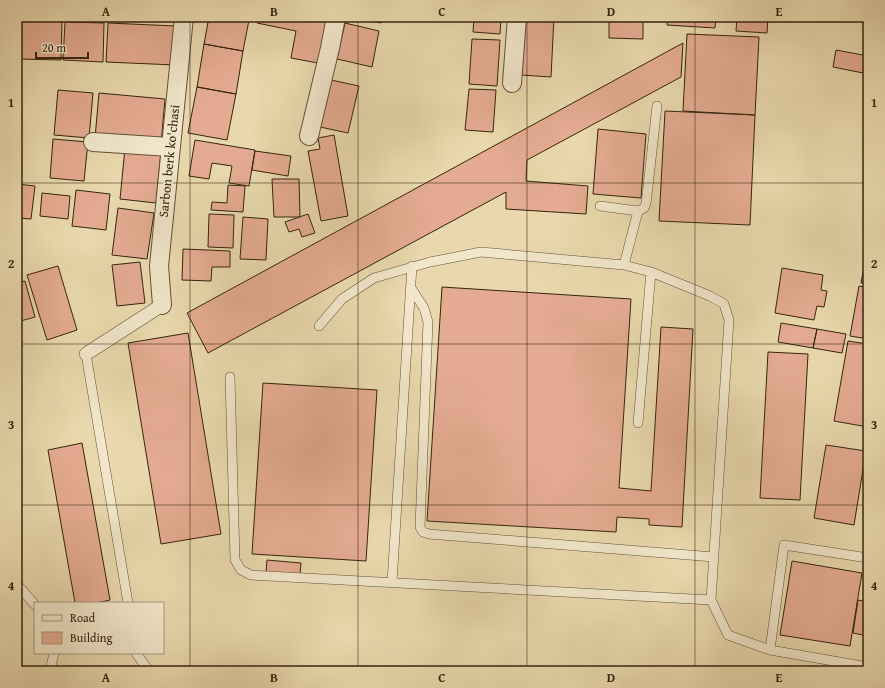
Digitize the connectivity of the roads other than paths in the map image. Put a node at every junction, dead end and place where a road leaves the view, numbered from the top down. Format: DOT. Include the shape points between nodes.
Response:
graph roads {
  1 [pos="184,17"];
  2 [pos="336,17"];
  3 [pos="517,17"];
  4 [pos="512,83"];
  5 [pos="657,106"];
  6 [pos="309,136"];
  7 [pos="93,142"];
  8 [pos="170,147"];
  9 [pos="600,206"];
  10 [pos="638,211"];
  11 [pos="624,265"];
  12 [pos="412,266"];
  13 [pos="651,272"];
  14 [pos="410,288"];
  15 [pos="162,305"];
  16 [pos="319,326"];
  17 [pos="86,354"];
  18 [pos="230,377"];
  19 [pos="638,423"];
  20 [pos="714,558"];
  21 [pos="868,558"];
  22 [pos="392,582"];
  23 [pos="17,584"];
  24 [pos="711,600"];
  25 [pos="128,602"];
  26 [pos="34,604"];
  27 [pos="770,650"];
  28 [pos="54,654"];
  29 [pos="137,654"];
  30 [pos="868,667"];
  31 [pos="50,671"];
  32 [pos="149,671"];
  1 -- 8 [label="street, Sarbon berk ko'chasi"];
  2 -- 6 [label="street"];
  3 -- 4 [label="street"];
  5 -- 10 [label="lane" via="646,204"];
  7 -- 8 [label="street"];
  8 -- 15 [label="street, Sarbon berk ko'chasi" via="159,266"];
  9 -- 10 [label="lane"];
  10 -- 11 [label="lane"];
  11 -- 12 [label="lane" via="481,252"];
  11 -- 13 [label="lane"];
  12 -- 14 [label="lane"];
  12 -- 16 [label="lane" via="374,278 342,299"];
  13 -- 19 [label="lane"];
  13 -- 20 [label="lane" via="724,304 730,320"];
  14 -- 20 [label="lane" via="424,308 428,322 420,528 423,532"];
  14 -- 22 [label="lane"];
  15 -- 17 [label="street"];
  17 -- 25 [label="lane"];
  18 -- 22 [label="lane" via="234,560 242,570 251,575"];
  20 -- 24 [label="lane"];
  21 -- 27 [label="lane" via="784,544"];
  22 -- 24 [label="lane"];
  23 -- 26 [label="lane"];
  24 -- 27 [label="lane" via="728,635"];
  27 -- 30 [label="lane"];
  28 -- 31 [label="lane"];
  29 -- 32 [label="lane"];
}
